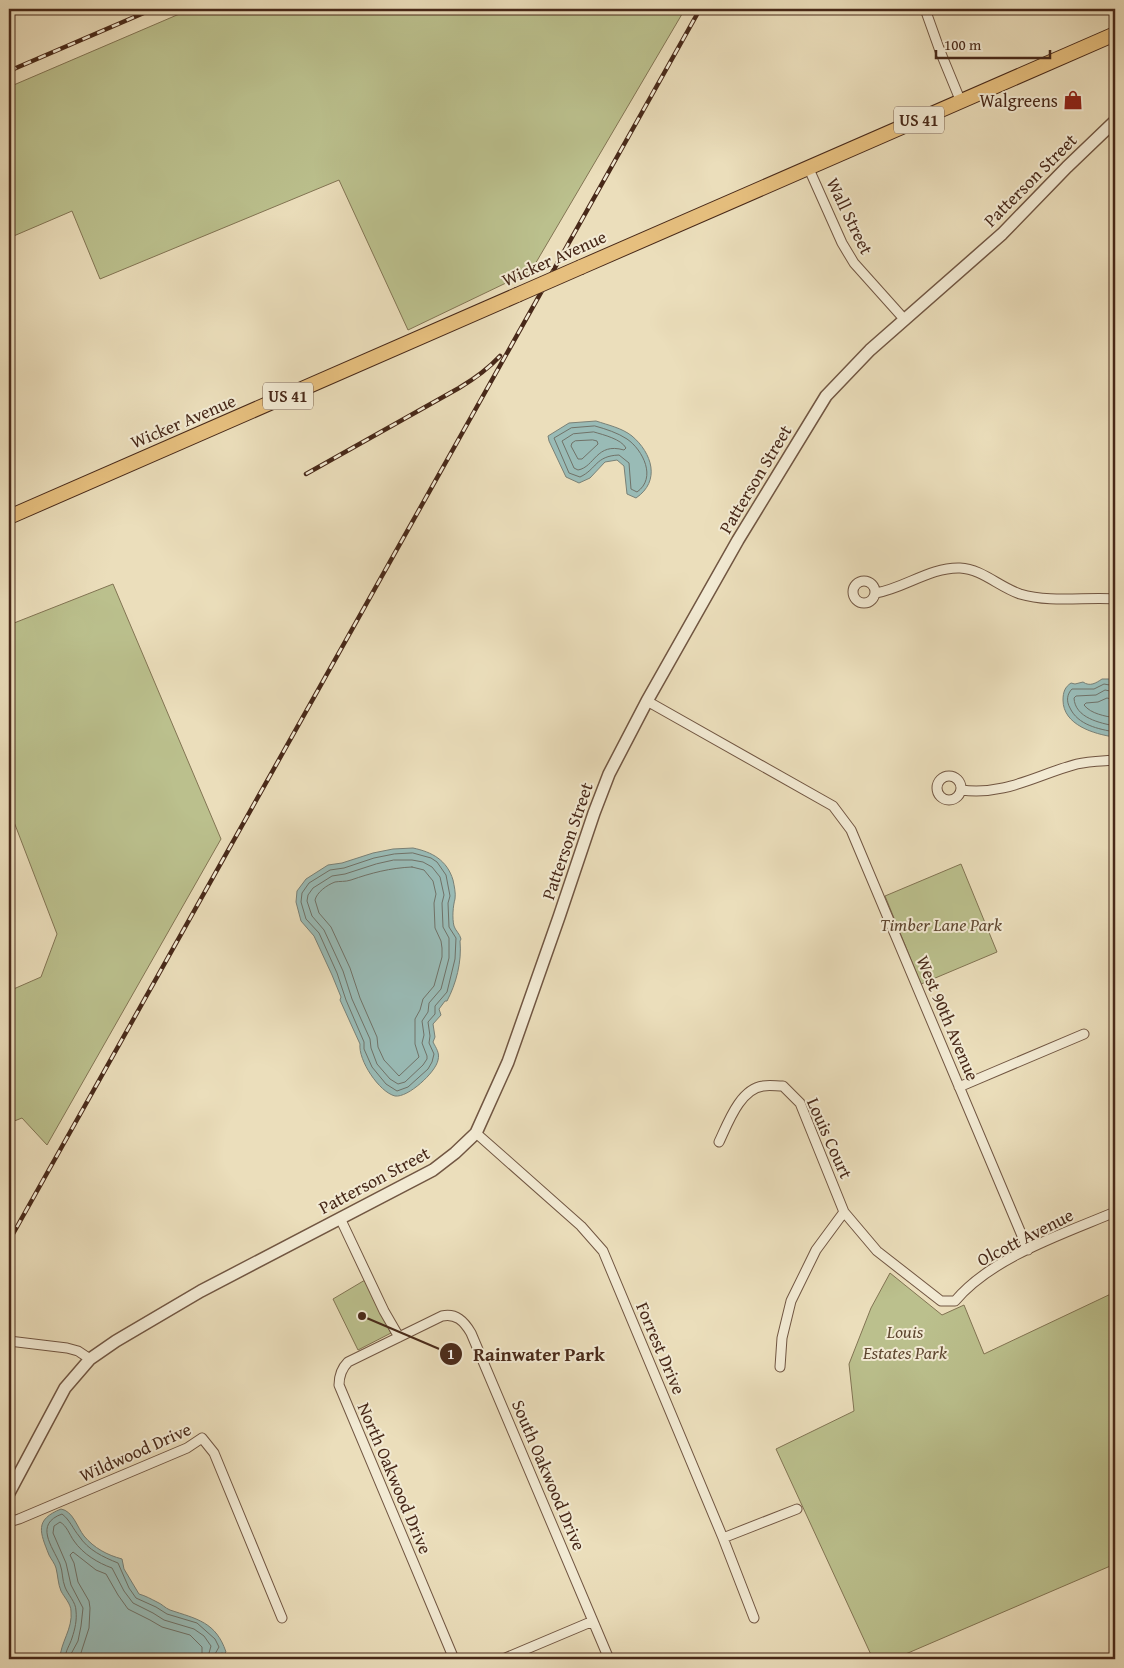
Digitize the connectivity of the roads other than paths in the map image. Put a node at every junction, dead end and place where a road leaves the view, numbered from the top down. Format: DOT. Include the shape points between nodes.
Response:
graph roads {
  1 [pos="925,9"];
  2 [pos="1115,34"];
  3 [pos="961,102"];
  4 [pos="1115,121"];
  5 [pos="810,169"];
  6 [pos="905,320"];
  7 [pos="9,517"];
  8 [pos="876,593"];
  9 [pos="1115,599"];
  10 [pos="648,702"];
  11 [pos="1115,760"];
  12 [pos="961,790"];
  13 [pos="1084,1034"];
  14 [pos="959,1087"];
  15 [pos="476,1133"];
  16 [pos="719,1142"];
  17 [pos="844,1212"];
  18 [pos="1115,1212"];
  19 [pos="340,1218"];
  20 [pos="1028,1250"];
  21 [pos="447,1315"];
  22 [pos="399,1337"];
  23 [pos="9,1341"];
  24 [pos="90,1359"];
  25 [pos="780,1367"];
  26 [pos="9,1493"];
  27 [pos="797,1509"];
  28 [pos="9,1522"];
  29 [pos="723,1538"];
  30 [pos="282,1618"];
  31 [pos="754,1618"];
  32 [pos="593,1621"];
  33 [pos="454,1659"];
  34 [pos="503,1659"];
  35 [pos="609,1659"];
  1 -- 3 [label="street"];
  2 -- 3 [label="highway, Wicker Avenue / US 41"];
  3 -- 5 [label="highway, Wicker Avenue / US 41"];
  4 -- 6 [label="street, Patterson Street" via="1002,234"];
  5 -- 6 [label="street, Wall Street" via="854,263"];
  5 -- 7 [label="highway, Wicker Avenue / US 41, bridge"];
  6 -- 10 [label="street, Patterson Street" via="870,350 826,396 738,540"];
  8 -- 9 [label="street" via="931,572 960,568 1033,597"];
  10 -- 14 [label="street, West 90th Avenue" via="834,806 851,830"];
  10 -- 15 [label="street, Patterson Street" via="609,774 508,1062"];
  11 -- 12 [label="street" via="1078,763 1011,787"];
  13 -- 14 [label="street"];
  14 -- 20 [label="street, West 90th Avenue"];
  15 -- 19 [label="street, Patterson Street" via="456,1154 433,1170"];
  15 -- 29 [label="street, Forrest Drive" via="581,1226 602,1251"];
  16 -- 17 [label="street, Louis Court" via="732,1114 748,1092 762,1086 783,1086 800,1103"];
  17 -- 20 [label="street, Olcott Avenue" via="877,1251 941,1301 955,1301 965,1288 993,1267"];
  17 -- 25 [label="street" via="816,1250 791,1301 782,1338"];
  18 -- 20 [label="street, Olcott Avenue"];
  19 -- 22 [label="street"];
  19 -- 24 [label="street, Patterson Street" via="201,1291"];
  21 -- 22 [label="street, North Oakwood Drive"];
  21 -- 32 [label="street, South Oakwood Drive" via="462,1321 471,1333"];
  22 -- 33 [label="street, North Oakwood Drive" via="348,1362 343,1367 339,1385"];
  23 -- 24 [label="street" via="70,1348"];
  24 -- 26 [label="street, Patterson Street" via="65,1388"];
  27 -- 29 [label="street"];
  28 -- 30 [label="street, Wildwood Drive" via="187,1448 202,1438 214,1453"];
  29 -- 31 [label="street, Forrest Drive"];
  32 -- 34 [label="street"];
  32 -- 35 [label="street, South Oakwood Drive"];
}
